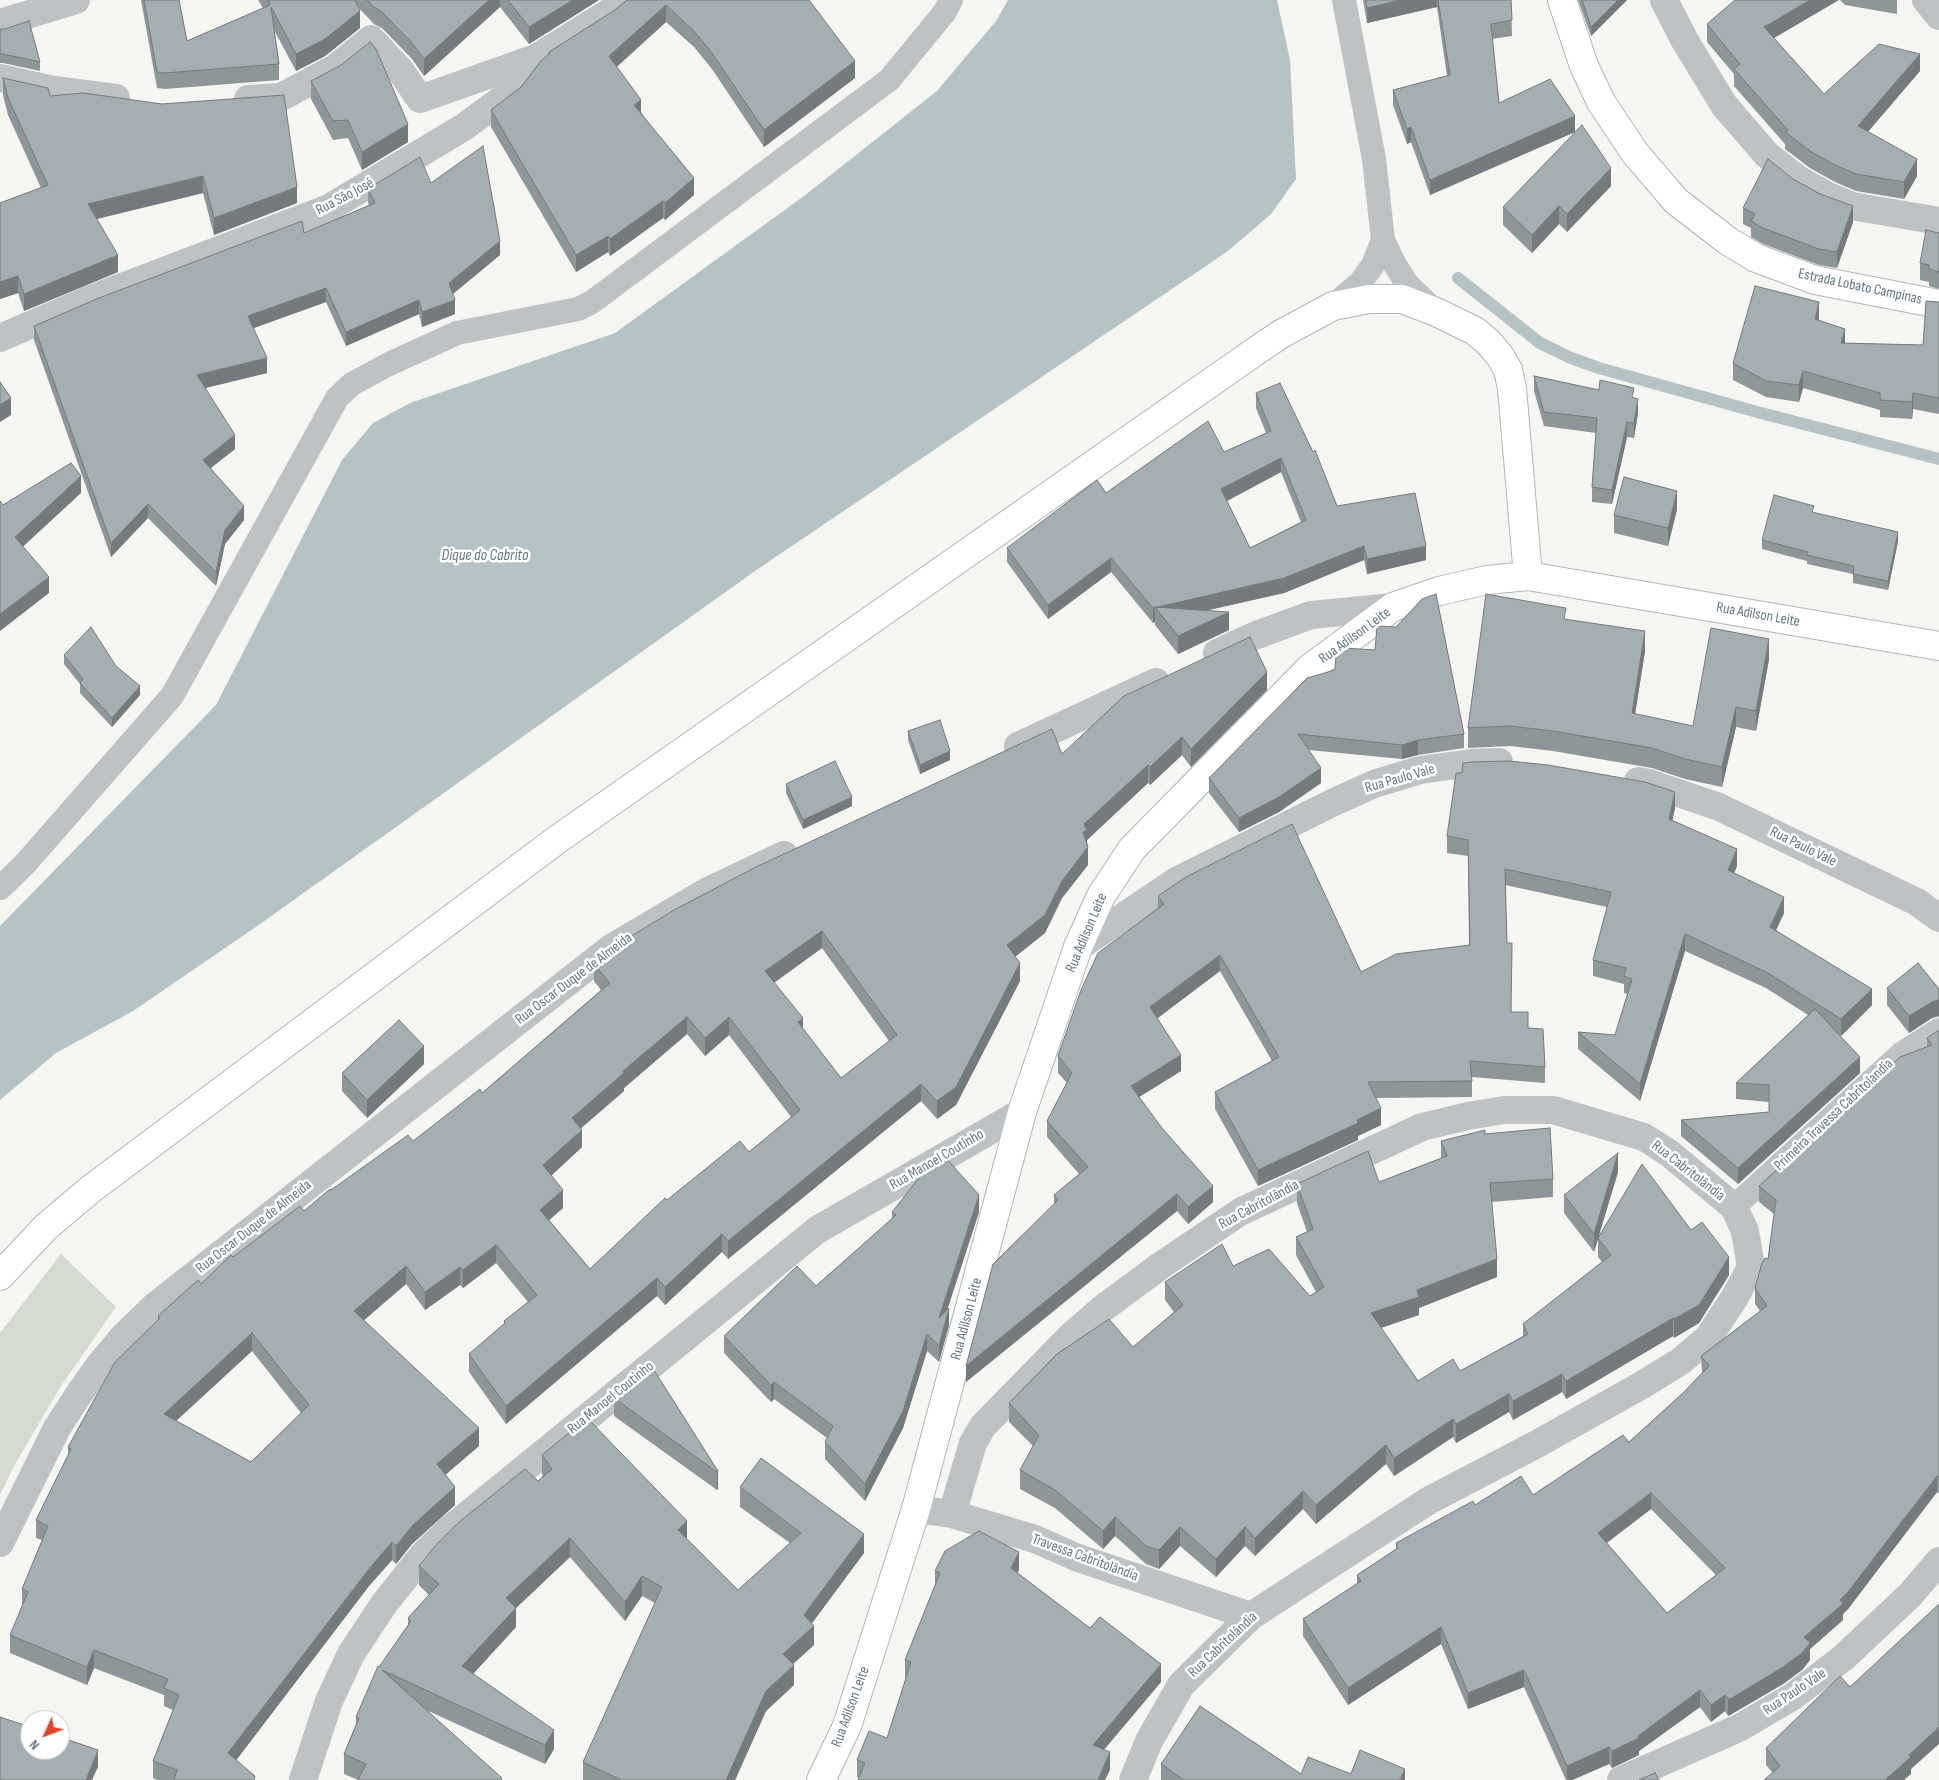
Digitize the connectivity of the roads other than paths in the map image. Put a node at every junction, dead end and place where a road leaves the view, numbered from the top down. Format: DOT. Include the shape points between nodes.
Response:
graph roads {
  1 [pos="76,0"];
  2 [pos="623,0"];
  3 [pos="951,0"];
  4 [pos="1344,0"];
  5 [pos="1562,0"];
  6 [pos="1664,0"];
  7 [pos="1926,0"];
  8 [pos="1939,16"];
  9 [pos="0,23"];
  10 [pos="536,58"];
  11 [pos="0,78"];
  12 [pos="221,101"];
  13 [pos="137,102"];
  14 [pos="1939,221"];
  15 [pos="1383,240"];
  16 [pos="1939,304"];
  17 [pos="1332,306"];
  18 [pos="1436,312"];
  19 [pos="0,338"];
  20 [pos="1528,576"];
  21 [pos="1393,607"];
  22 [pos="1939,646"];
  23 [pos="992,758"];
  24 [pos="1526,764"];
  25 [pos="1613,777"];
  26 [pos="803,846"];
  27 [pos="0,888"];
  28 [pos="1939,918"];
  29 [pos="1078,947"];
  30 [pos="1939,1030"];
  31 [pos="1022,1112"];
  32 [pos="1734,1207"];
  33 [pos="0,1276"];
  34 [pos="916,1509"];
  35 [pos="952,1514"];
  36 [pos="0,1543"];
  37 [pos="1939,1561"];
  38 [pos="1251,1616"];
  39 [pos="303,1780"];
  40 [pos="821,1780"];
  41 [pos="1133,1780"];
  42 [pos="1621,1780"];
  1 -- 9 [label="street"];
  2 -- 10 [label="street, Rua Sâo José" via="607,14"];
  3 -- 27 [label="lane" via="944,13 888,80 592,302 578,309 457,333 352,384 326,415 172,696 24,865"];
  4 -- 15 [label="lane" via="1374,159"];
  5 -- 16 [label="street, Estrada Lobato Campinas" via="1584,66 1601,102 1635,153 1676,201 1756,258 1815,280"];
  6 -- 14 [label="street" via="1685,42 1724,104 1767,154 1801,181 1852,206"];
  7 -- 8 [label="street"];
  10 -- 12 [label="street" via="420,99 400,70 371,39 334,69 281,97"];
  10 -- 19 [label="street, Rua Sâo José" via="509,94 464,127 329,208 93,298"];
  11 -- 13 [label="street" via="54,90"];
  15 -- 17 [label="lane" via="1373,265 1360,283"];
  15 -- 18 [label="lane" via="1394,265 1408,285"];
  17 -- 18 [label="street" via="1369,299 1402,299"];
  17 -- 33 [label="street" via="1253,353 558,838 91,1189 46,1227"];
  18 -- 20 [label="street" via="1474,331 1488,342 1508,370"];
  20 -- 21 [label="street, Rua Adilson Leite" via="1487,580 1439,591"];
  20 -- 22 [label="street, Rua Adilson Leite"];
  21 -- 23 [label="street" via="1310,615 1254,636"];
  21 -- 29 [label="street, Rua Adilson Leite" via="1310,668 1132,849 1101,896"];
  24 -- 29 [label="street, Rua Paulo Vale" via="1471,763 1420,770 1374,784 1178,880"];
  25 -- 28 [label="street, Rua Paulo Vale" via="1649,783 1719,807 1917,902"];
  26 -- 36 [label="street, Rua Oscar Duque de Almeida" via="706,892 611,948 155,1306 123,1337 76,1397 57,1428"];
  29 -- 31 [label="street, Rua Adilson Leite"];
  30 -- 32 [label="lane, Primeira Travessa Cabritolandia" via="1901,1054"];
  31 -- 34 [label="street, Rua Adilson Leite"];
  31 -- 39 [label="street, Rua Manoel Coutinho" via="817,1230 448,1530 423,1555 384,1604 351,1654 329,1701"];
  32 -- 35 [label="street, Rua Cabritolândia" via="1669,1153 1644,1137 1553,1110 1504,1110 1422,1127 1240,1212 1102,1309 983,1426 973,1443"];
  32 -- 38 [label="street, Rua Cabritolândia" via="1745,1231 1750,1267 1708,1338 1681,1361 1537,1444 1428,1501"];
  34 -- 35 [label="street, Travessa Cabritolândia"];
  34 -- 40 [label="street, Rua Adilson Leite" via="847,1726"];
  35 -- 38 [label="street, Travessa Cabritolândia" via="1035,1539 1078,1558"];
  37 -- 42 [label="street, Rua Paulo Vale" via="1910,1595 1843,1658 1792,1697 1739,1728"];
  38 -- 41 [label="street, Rua Cabritolândia" via="1181,1685 1149,1740"];
}
